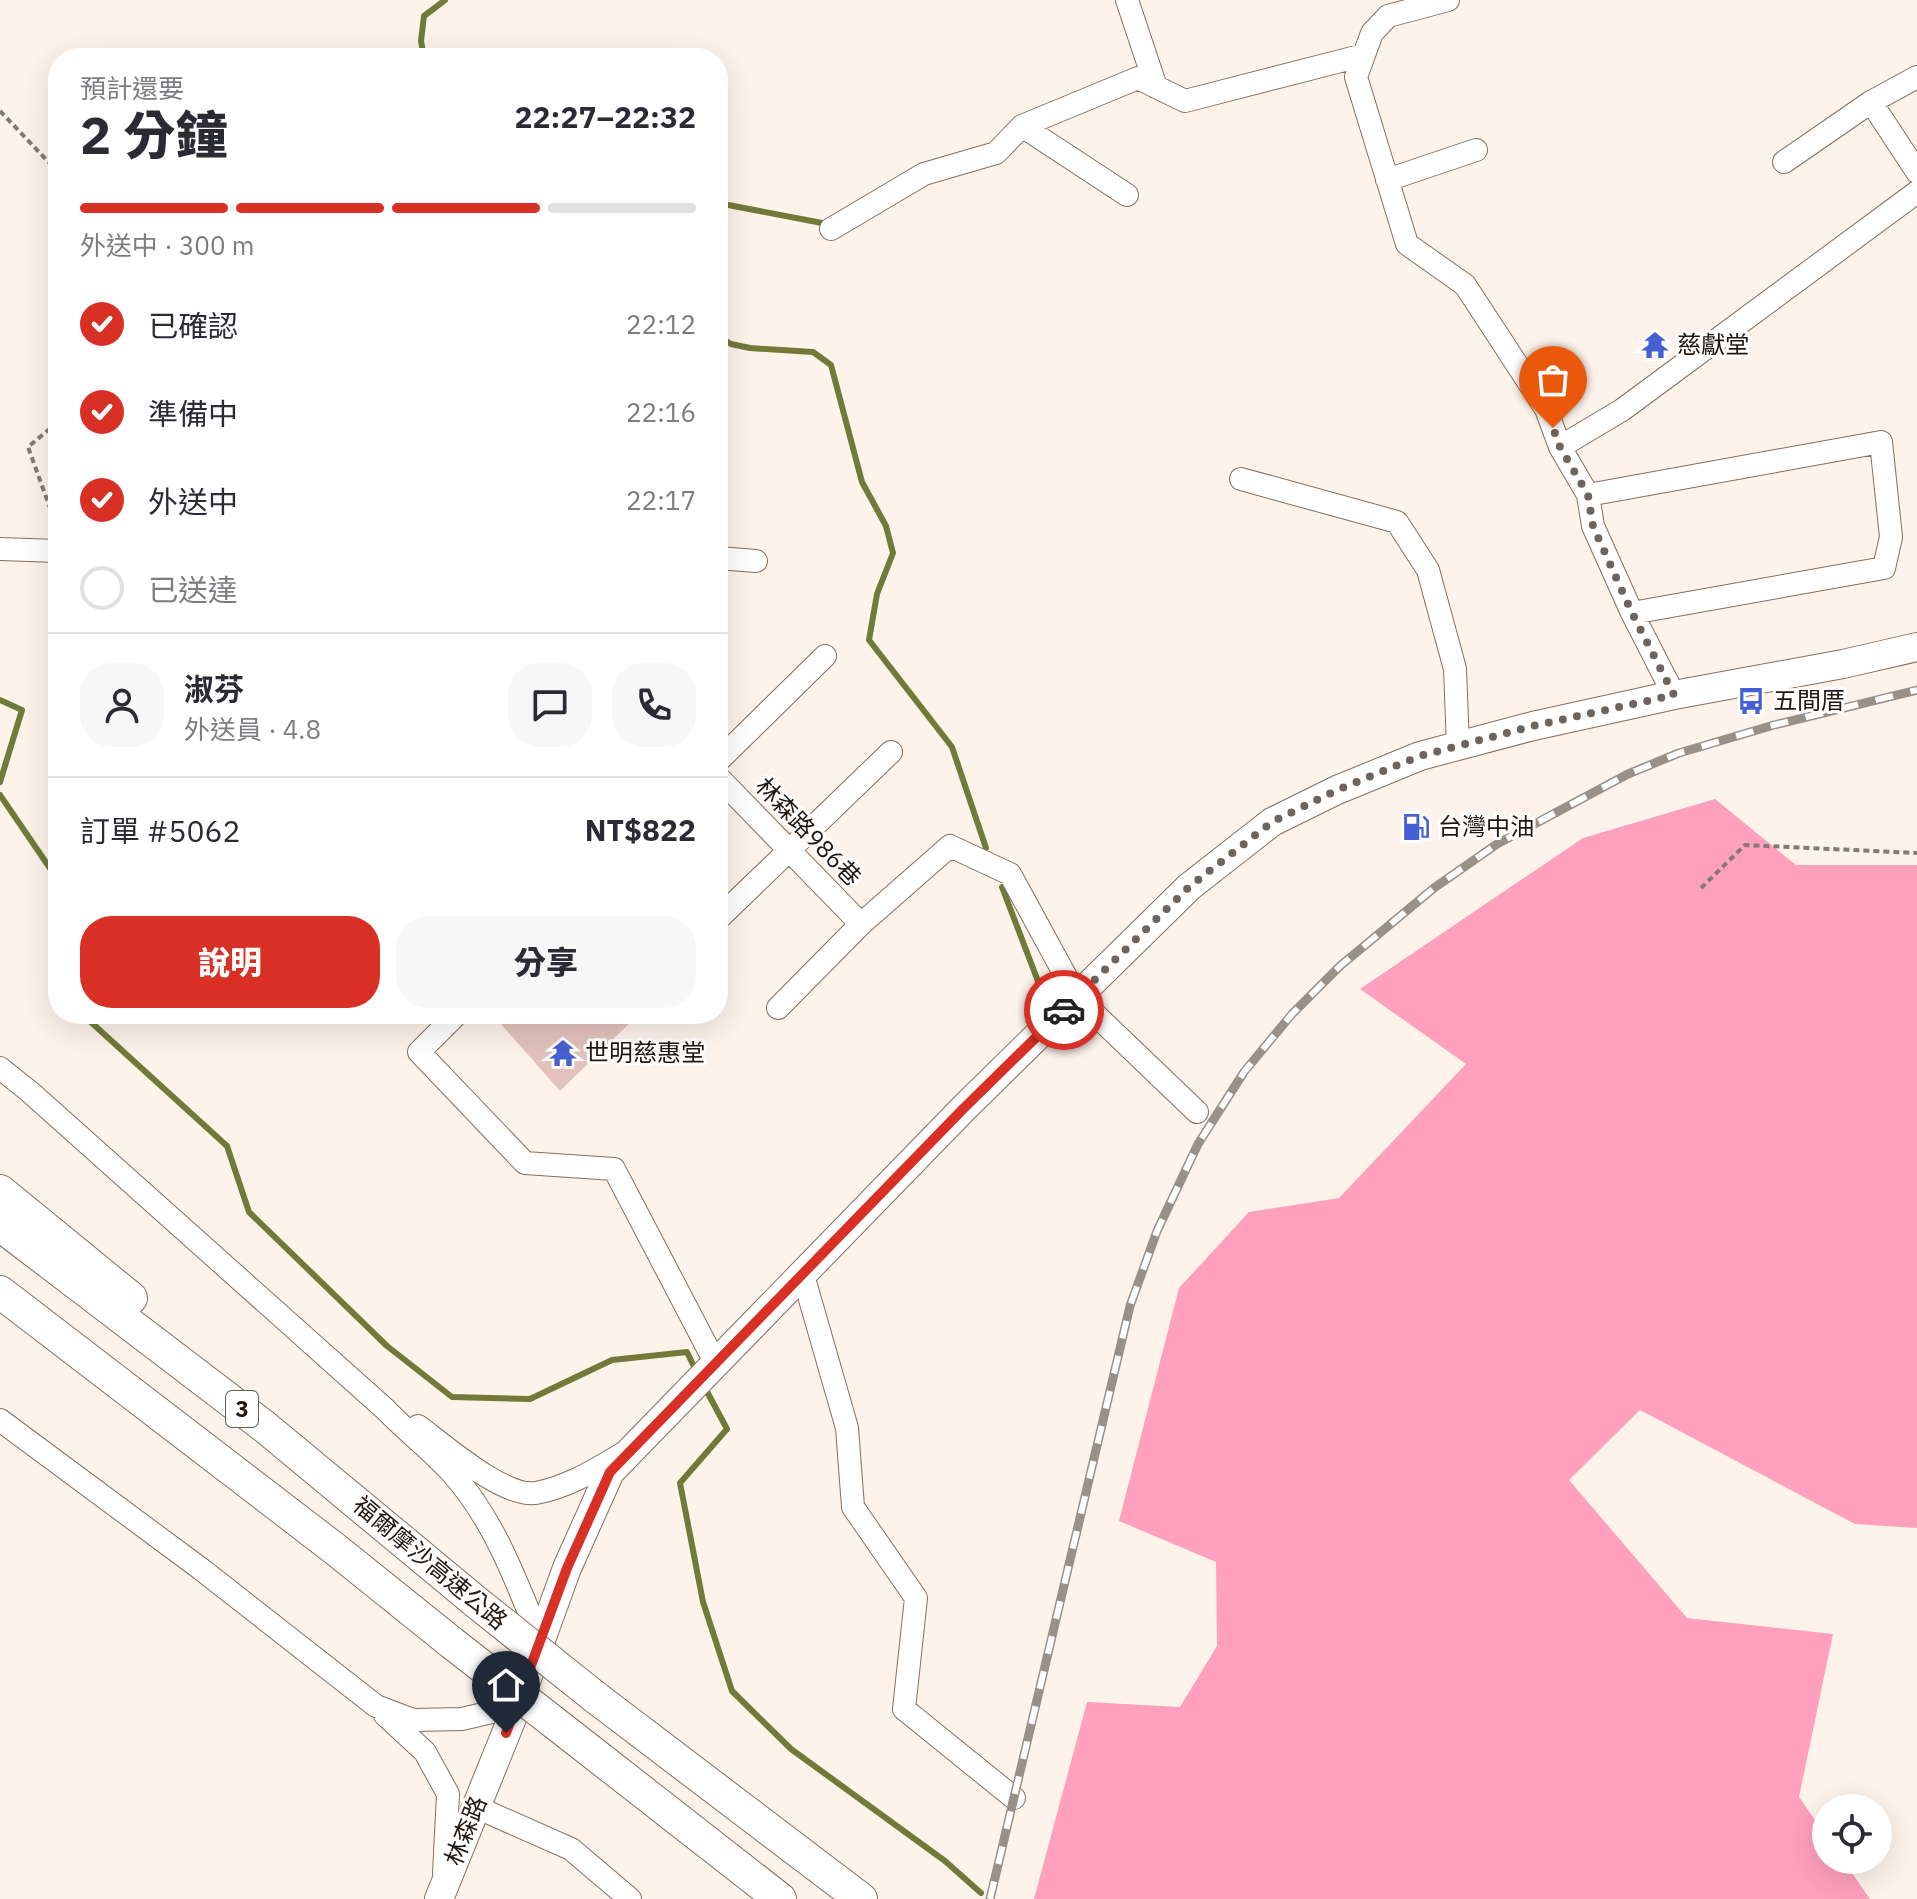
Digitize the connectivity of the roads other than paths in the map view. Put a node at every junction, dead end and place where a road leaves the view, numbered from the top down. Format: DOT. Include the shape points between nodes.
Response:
graph roads {
  1 [pos="1127,0"];
  2 [pos="1448,0"];
  3 [pos="1385,8"];
  4 [pos="1364,55"];
  5 [pos="1917,77"];
  6 [pos="1156,87"];
  7 [pos="1871,102"];
  8 [pos="1022,126"];
  9 [pos="1476,150"];
  10 [pos="1784,162"];
  11 [pos="1917,172"];
  12 [pos="1387,180"];
  13 [pos="1917,192"];
  14 [pos="1127,195"];
  15 [pos="831,229"];
  16 [pos="1560,447"];
  17 [pos="1241,479"];
  18 [pos="1588,495"];
  19 [pos="0,549"];
  20 [pos="48,551"];
  21 [pos="728,559"];
  22 [pos="756,561"];
  23 [pos="1632,613"];
  24 [pos="1913,654"];
  25 [pos="825,656"];
  26 [pos="1674,695"];
  27 [pos="1458,746"];
  28 [pos="728,751"];
  29 [pos="891,752"];
  30 [pos="728,787"];
  31 [pos="791,849"];
  32 [pos="728,909"];
  33 [pos="861,924"];
  34 [pos="1077,997"];
  35 [pos="778,1008"];
  36 [pos="447,1024"];
  37 [pos="0,1068"];
  38 [pos="1197,1112"];
  39 [pos="0,1191"];
  40 [pos="0,1225"];
  41 [pos="803,1275"];
  42 [pos="0,1292"];
  43 [pos="707,1374"];
  44 [pos="385,1409"];
  45 [pos="0,1420"];
  46 [pos="630,1449"];
  47 [pos="360,1503"];
  48 [pos="541,1642"];
  49 [pos="376,1706"];
  50 [pos="517,1706"];
  51 [pos="1014,1798"];
  52 [pos="476,1807"];
  53 [pos="441,1893"];
  54 [pos="630,1899"];
  55 [pos="780,1899"];
  56 [pos="861,1899"];
  1 -- 6 [label="street"];
  2 -- 3 [label="street"];
  3 -- 4 [label="street"];
  4 -- 6 [label="street" via="1185,101"];
  4 -- 12 [label="street" via="1356,77"];
  5 -- 7 [label="street"];
  6 -- 8 [label="street" via="1138,78"];
  7 -- 10 [label="street"];
  7 -- 11 [label="street"];
  8 -- 14 [label="street"];
  8 -- 15 [label="street" via="996,153 924,174"];
  9 -- 12 [label="street"];
  12 -- 16 [label="street" via="1407,244 1465,285 1546,409"];
  13 -- 16 [label="street" via="1622,410"];
  16 -- 18 [label="street"];
  17 -- 27 [label="street" via="1397,522 1428,570 1455,669"];
  18 -- 23 [label="street" via="1593,526"];
  18 -- 23 [label="street" via="1881,442 1891,537 1884,568"];
  19 -- 20 [label="street"];
  21 -- 22 [label="street"];
  23 -- 26 [label="street"];
  24 -- 26 [label="main road, 林森路"];
  25 -- 28 [label="street"];
  26 -- 27 [label="main road, 林森路"];
  27 -- 34 [label="main road, 林森路" via="1392,767 1272,822 1189,887"];
  29 -- 31 [label="street"];
  30 -- 31 [label="street, 林森路986巷"];
  31 -- 32 [label="street"];
  31 -- 33 [label="street, 林森路986巷"];
  33 -- 34 [label="street, 林森路986巷" via="950,846 1010,874"];
  33 -- 35 [label="street, 林森路986巷"];
  34 -- 38 [label="street"];
  34 -- 41 [label="main road, 林森路"];
  36 -- 43 [label="street" via="419,1052 525,1163 614,1169"];
  37 -- 44 [label="street"];
  39 -- 47 [label="highway" via="175,1333"];
  40 -- 47 [label="highway, 福爾摩沙高速公路 / 3"];
  41 -- 43 [label="main road, 林森路"];
  41 -- 51 [label="street" via="847,1428 853,1507 916,1598 904,1709"];
  42 -- 55 [label="highway, 福爾摩沙高速公路 / 3, bridge"];
  43 -- 46 [label="main road, 林森路"];
  44 -- 46 [label="street" via="414,1423 490,1481 533,1494 580,1479"];
  44 -- 48 [label="street" via="452,1473 490,1527"];
  45 -- 49 [label="street"];
  46 -- 48 [label="main road, 林森路" via="610,1472"];
  47 -- 56 [label="highway, 福爾摩沙高速公路 / 3, bridge" via="595,1697"];
  48 -- 50 [label="main road, 林森路"];
  49 -- 50 [label="street" via="413,1720 462,1719"];
  49 -- 53 [label="street" via="425,1752 448,1794"];
  50 -- 52 [label="main road, 林森路"];
  52 -- 53 [label="main road, 林森路"];
  52 -- 54 [label="street" via="571,1849"];
}
